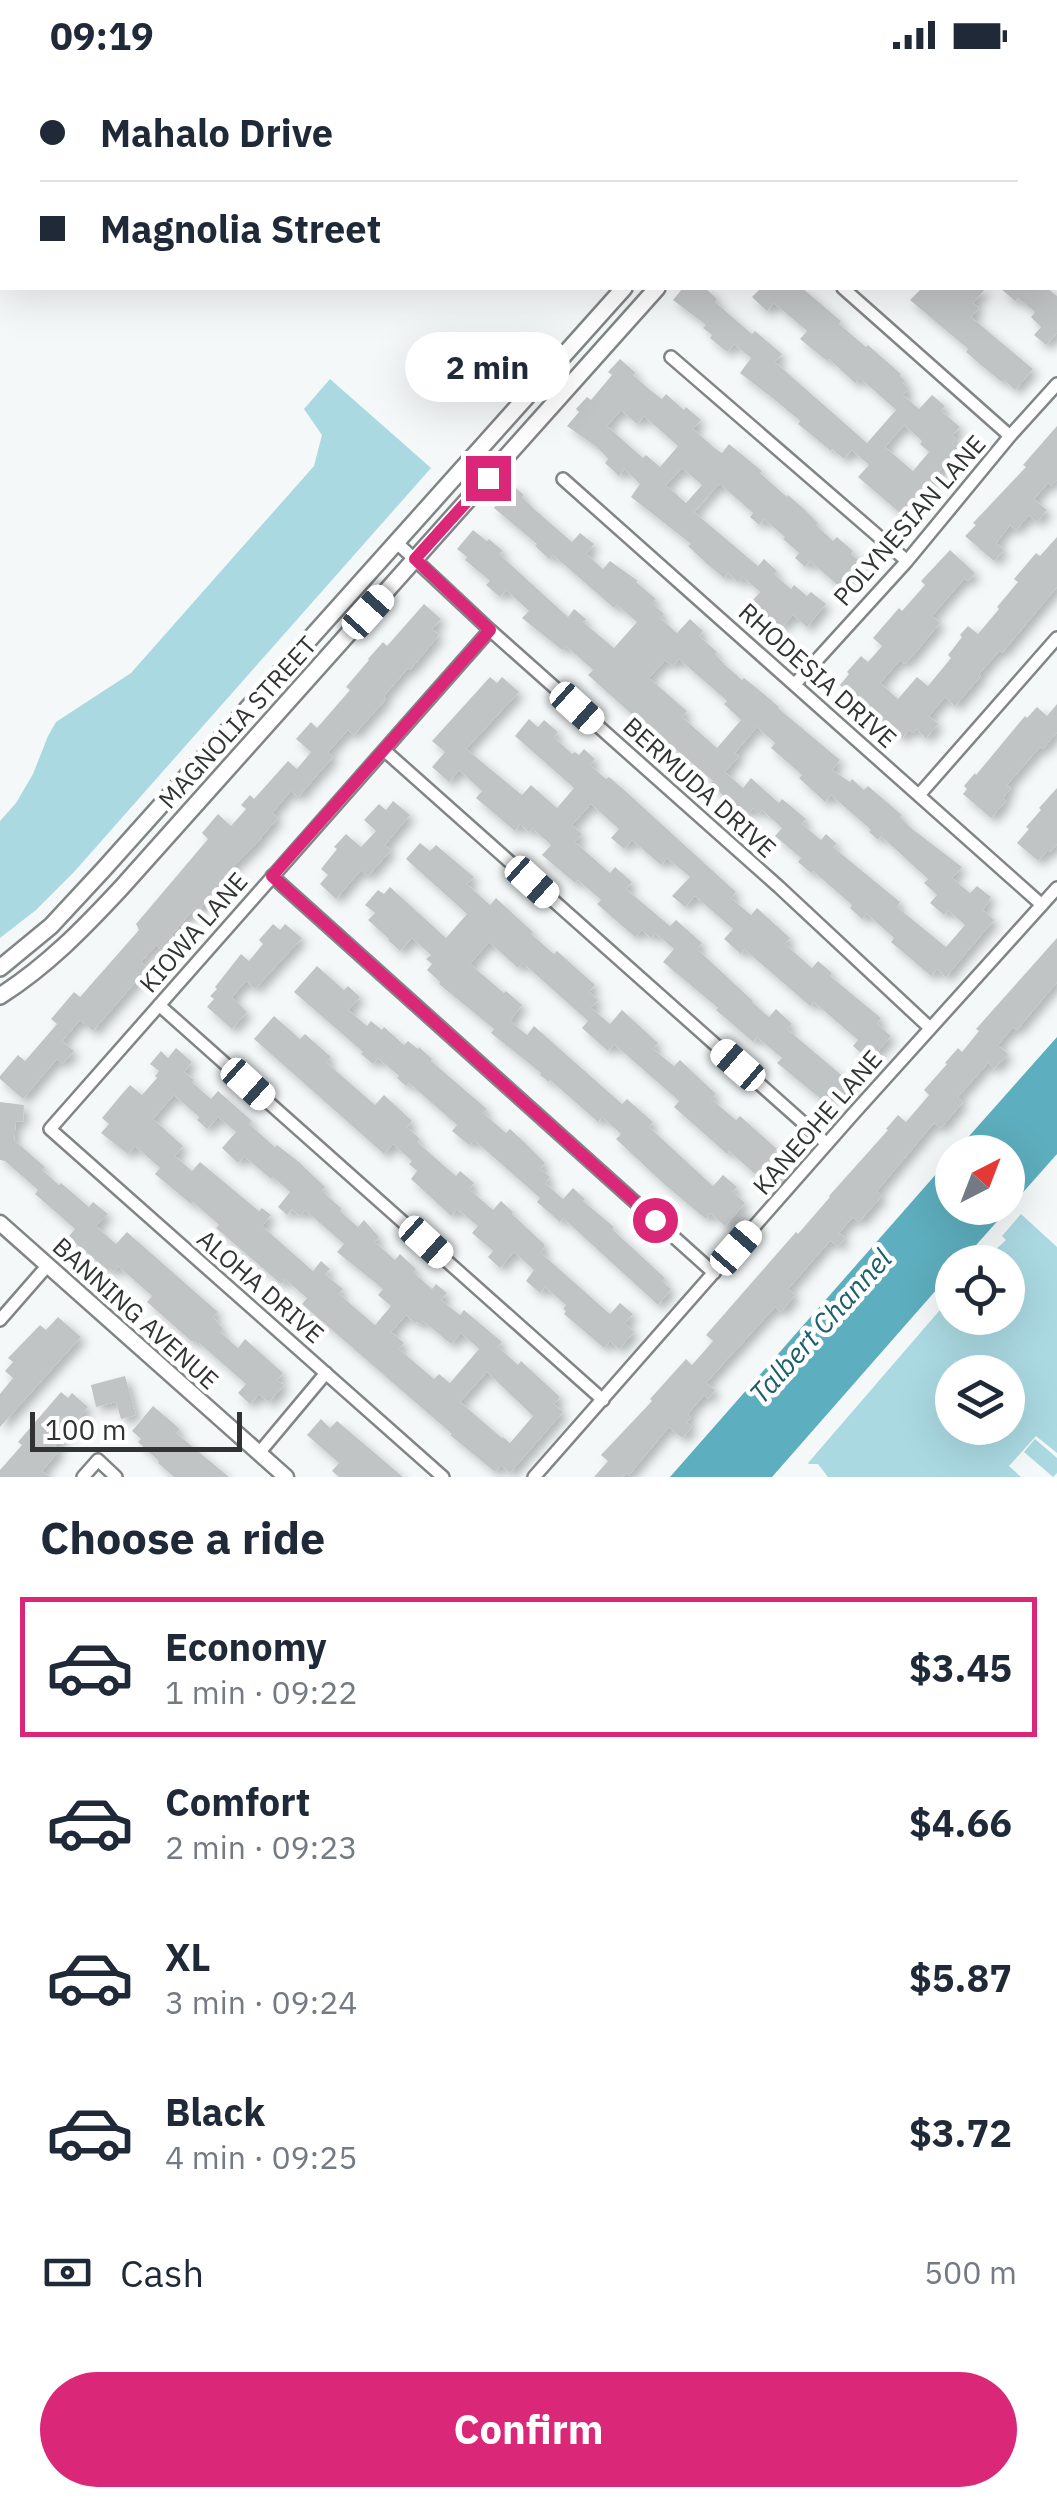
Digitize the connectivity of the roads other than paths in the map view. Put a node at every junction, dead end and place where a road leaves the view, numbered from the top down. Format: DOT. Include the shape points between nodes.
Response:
graph roads {
  1 [pos="622,290"];
  2 [pos="656,290"];
  3 [pos="845,290"];
  4 [pos="670,357"];
  5 [pos="1057,384"];
  6 [pos="1010,436"];
  7 [pos="563,479"];
  8 [pos="395,541"];
  9 [pos="415,559"];
  10 [pos="907,561"];
  11 [pos="490,630"];
  12 [pos="1057,638"];
  13 [pos="795,684"];
  14 [pos="384,750"];
  15 [pos="918,796"];
  16 [pos="272,876"];
  17 [pos="1057,888"];
  18 [pos="1042,906"];
  19 [pos="0,968"];
  20 [pos="0,996"];
  21 [pos="159,1004"];
  22 [pos="930,1028"];
  23 [pos="50,1129"];
  24 [pos="827,1144"];
  25 [pos="0,1223"];
  26 [pos="48,1265"];
  27 [pos="714,1273"];
  28 [pos="0,1320"];
  29 [pos="326,1373"];
  30 [pos="603,1400"];
  31 [pos="259,1453"];
  32 [pos="83,1477"];
  33 [pos="116,1477"];
  34 [pos="286,1477"];
  35 [pos="443,1477"];
  36 [pos="534,1477"];
  1 -- 8 [label="main road, MAGNOLIA STREET"];
  2 -- 9 [label="main road, MAGNOLIA STREET"];
  3 -- 6 [label="street"];
  4 -- 10 [label="street"];
  5 -- 6 [label="street, POLYNESIAN LANE"];
  6 -- 10 [label="street, POLYNESIAN LANE"];
  7 -- 13 [label="street, RHODESIA DRIVE"];
  8 -- 9 [label="street, BERMUDA DRIVE"];
  8 -- 19 [label="main road, MAGNOLIA STREET" via="104,870"];
  9 -- 11 [label="street, BERMUDA DRIVE"];
  9 -- 20 [label="main road, MAGNOLIA STREET" via="68,944"];
  10 -- 13 [label="street, POLYNESIAN LANE"];
  11 -- 14 [label="street, KIOWA LANE"];
  11 -- 22 [label="street, BERMUDA DRIVE"];
  12 -- 15 [label="street"];
  13 -- 15 [label="street, RHODESIA DRIVE"];
  14 -- 16 [label="street, KIOWA LANE"];
  14 -- 24 [label="street"];
  15 -- 18 [label="street, RHODESIA DRIVE"];
  16 -- 21 [label="street, KIOWA LANE"];
  16 -- 27 [label="street"];
  17 -- 18 [label="street, KANEOHE LANE"];
  18 -- 22 [label="street, KANEOHE LANE"];
  21 -- 23 [label="street, KIOWA LANE"];
  21 -- 30 [label="street"];
  22 -- 24 [label="street, KANEOHE LANE"];
  23 -- 29 [label="street, ALOHA DRIVE"];
  24 -- 27 [label="street, KANEOHE LANE"];
  25 -- 26 [label="street, BANNING AVENUE"];
  26 -- 28 [label="street"];
  26 -- 31 [label="street, BANNING AVENUE"];
  27 -- 30 [label="street, KANEOHE LANE"];
  29 -- 31 [label="street"];
  29 -- 35 [label="street, ALOHA DRIVE"];
  30 -- 36 [label="street, KANEOHE LANE"];
  31 -- 34 [label="street, BANNING AVENUE"];
  32 -- 33 [label="street" via="98,1460"];
}
